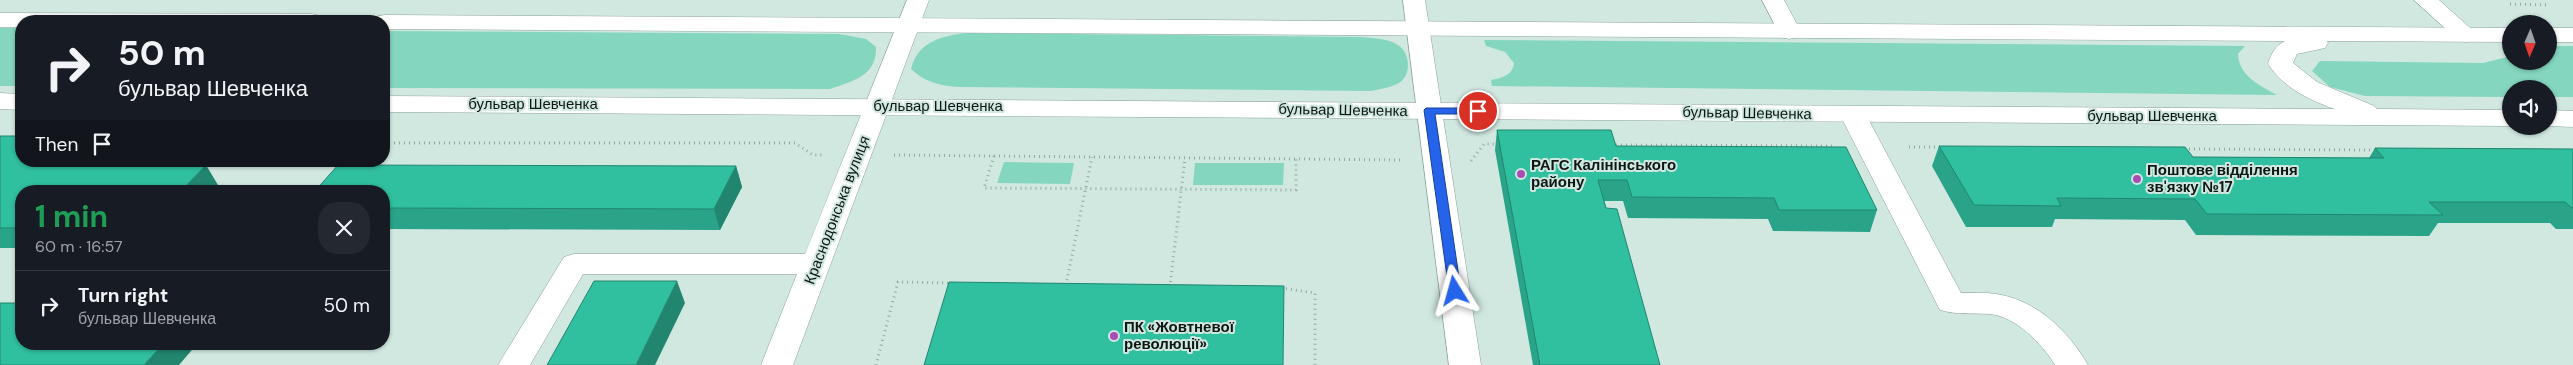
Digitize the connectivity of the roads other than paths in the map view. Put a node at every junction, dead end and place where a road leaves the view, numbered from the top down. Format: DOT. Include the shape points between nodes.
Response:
graph roads {
  1 [pos="918,0"];
  2 [pos="1414,0"];
  3 [pos="1773,0"];
  4 [pos="2425,0"];
  5 [pos="0,20"];
  6 [pos="15,20"];
  7 [pos="390,22"];
  8 [pos="909,24"];
  9 [pos="1418,28"];
  10 [pos="1789,32"];
  11 [pos="2466,35"];
  12 [pos="2502,35"];
  13 [pos="2558,35"];
  14 [pos="2573,35"];
  15 [pos="0,102"];
  16 [pos="15,102"];
  17 [pos="390,104"];
  18 [pos="879,106"];
  19 [pos="1430,110"];
  20 [pos="1853,114"];
  21 [pos="2382,118"];
  22 [pos="2502,118"];
  23 [pos="2557,118"];
  24 [pos="2573,118"];
  25 [pos="816,264"];
  26 [pos="514,365"];
  27 [pos="777,365"];
  28 [pos="1466,365"];
  29 [pos="2072,365"];
  1 -- 8 [label="main road, Краснодонська вулиця"];
  2 -- 9 [label="main road"];
  3 -- 10 [label="main road"];
  4 -- 11 [label="main road"];
  5 -- 6 [label="main road"];
  7 -- 8 [label="main road"];
  8 -- 9 [label="main road"];
  8 -- 18 [label="main road, Краснодонська вулиця"];
  9 -- 10 [label="main road"];
  9 -- 19 [label="main road"];
  10 -- 11 [label="main road"];
  11 -- 12 [label="main road"];
  11 -- 21 [label="main road" via="2438,44 2298,43 2282,56 2280,64 2304,86"];
  13 -- 14 [label="main road"];
  15 -- 16 [label="main road"];
  17 -- 18 [label="main road, бульвар Шевченка"];
  18 -- 19 [label="main road, бульвар Шевченка"];
  18 -- 25 [label="main road, Краснодонська вулиця"];
  19 -- 20 [label="main road, бульвар Шевченка"];
  19 -- 28 [label="main road"];
  20 -- 21 [label="main road, бульвар Шевченка"];
  20 -- 29 [label="main road" via="1951,303 1996,304 2024,315 2054,338"];
  21 -- 22 [label="main road, бульвар Шевченка"];
  23 -- 24 [label="main road"];
  25 -- 26 [label="main road" via="574,264"];
  25 -- 27 [label="main road, Краснодонська вулиця"];
}
